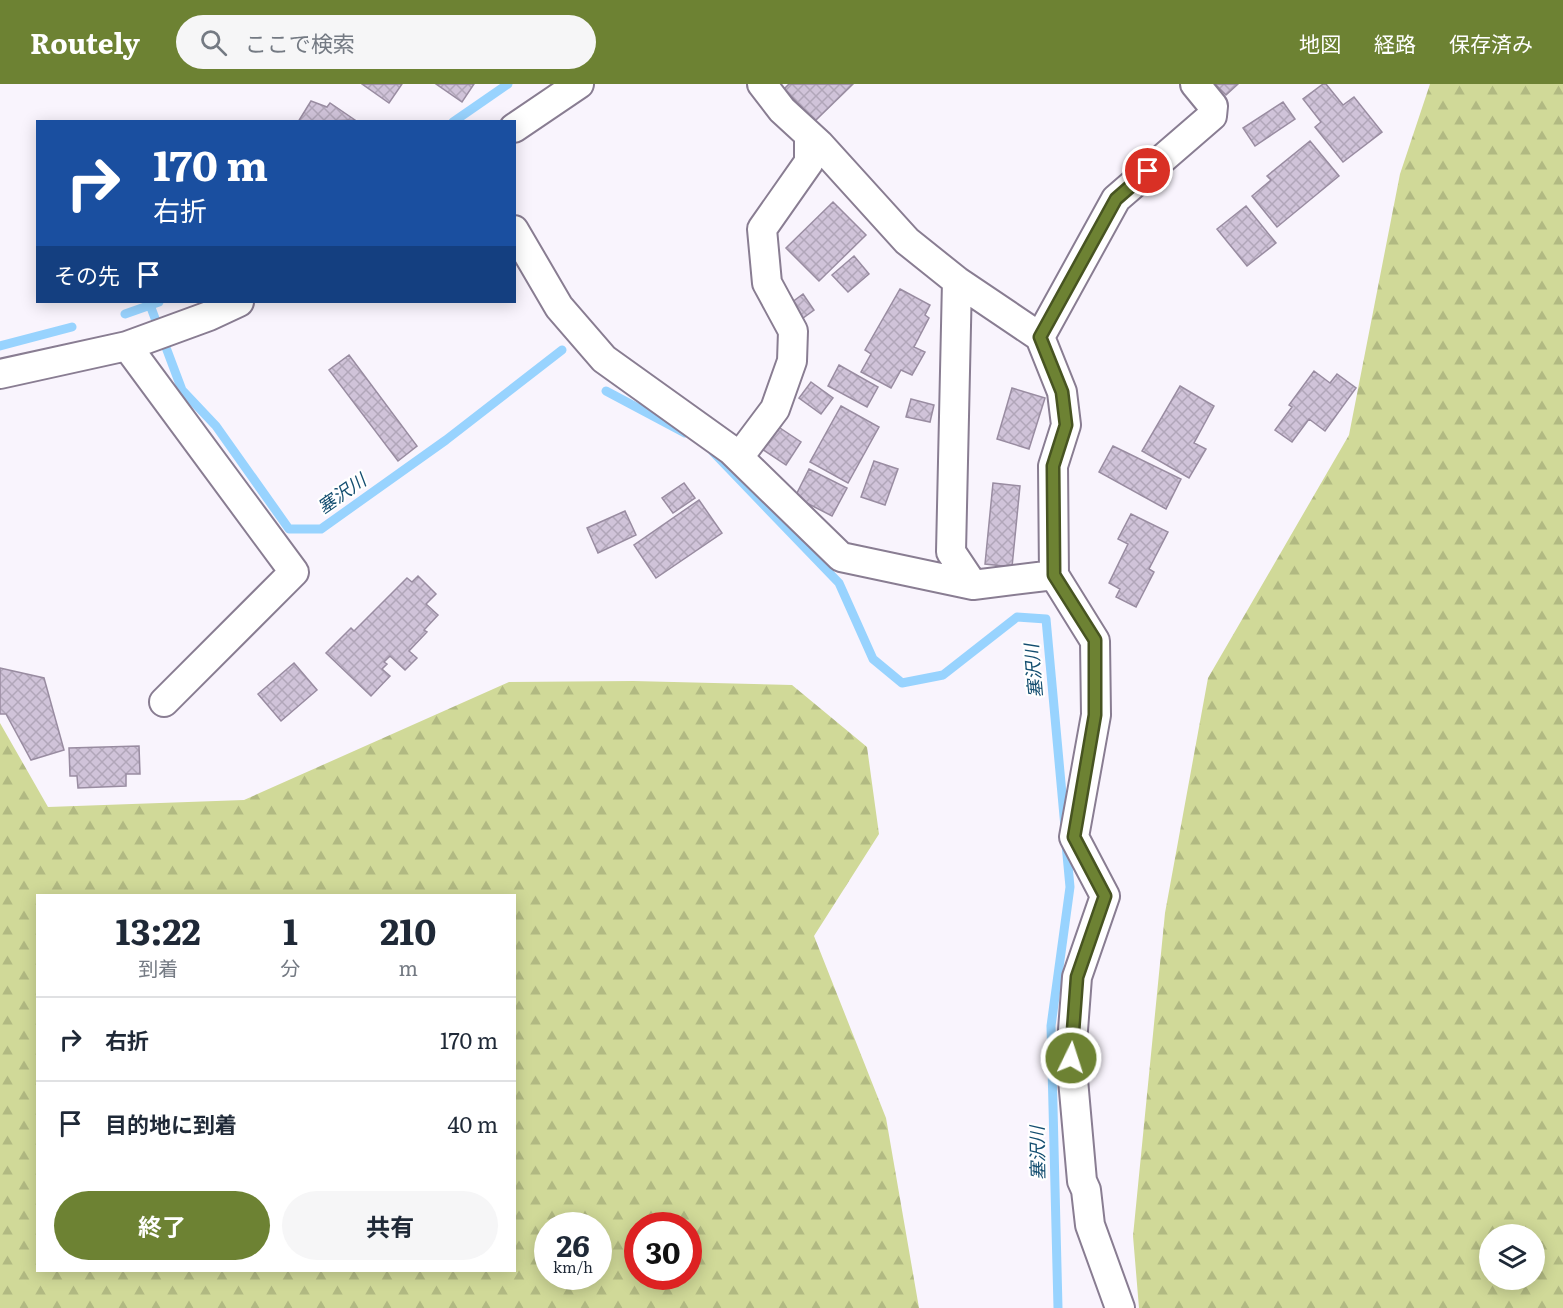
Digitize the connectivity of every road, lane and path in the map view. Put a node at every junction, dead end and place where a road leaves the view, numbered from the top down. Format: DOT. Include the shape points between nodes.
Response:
graph roads {
  1 [pos="579,84"];
  2 [pos="762,84"];
  3 [pos="1195,84"];
  4 [pos="516,127"];
  5 [pos="809,135"];
  6 [pos="516,233"];
  7 [pos="957,281"];
  8 [pos="237,303"];
  9 [pos="1040,337"];
  10 [pos="127,346"];
  11 [pos="0,374"];
  12 [pos="740,457"];
  13 [pos="1054,575"];
  14 [pos="974,585"];
  15 [pos="164,702"];
  16 [pos="1120,1308"];
  1 -- 4 [label="street"];
  2 -- 5 [label="street"];
  3 -- 9 [label="street" via="1213,106 1212,116 1116,199"];
  5 -- 7 [label="street" via="907,242"];
  5 -- 12 [label="street" via="809,162 762,229 767,283 793,331 792,361 775,409"];
  6 -- 12 [label="street" via="559,307 604,358"];
  7 -- 9 [label="street"];
  7 -- 14 [label="street" via="951,552"];
  8 -- 10 [label="street"];
  9 -- 13 [label="street" via="1062,392 1066,425 1053,466"];
  10 -- 11 [label="street"];
  10 -- 15 [label="street" via="294,572"];
  12 -- 14 [label="street" via="841,557"];
  13 -- 14 [label="street"];
  13 -- 16 [label="street" via="1095,640 1095,715 1074,837 1105,896 1077,977 1071,1058 1090,1225"];
}
